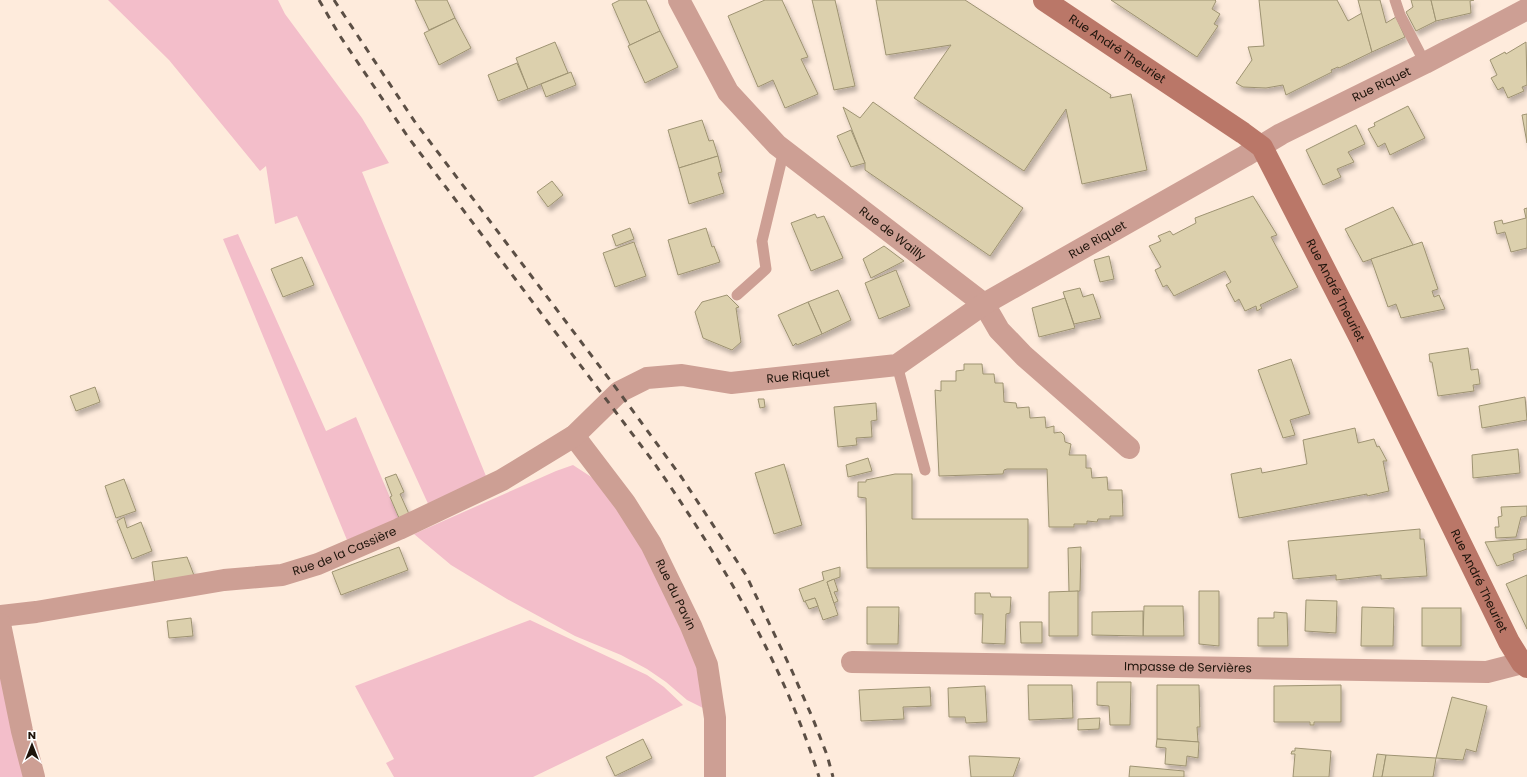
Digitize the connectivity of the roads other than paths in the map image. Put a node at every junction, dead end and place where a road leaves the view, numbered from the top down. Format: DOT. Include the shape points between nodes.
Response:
graph roads {
  1 [pos="679,0"];
  2 [pos="1044,0"];
  3 [pos="1395,0"];
  4 [pos="1527,9"];
  5 [pos="1425,63"];
  6 [pos="1262,147"];
  7 [pos="784,150"];
  8 [pos="737,295"];
  9 [pos="984,304"];
  10 [pos="897,365"];
  11 [pos="648,378"];
  12 [pos="574,436"];
  13 [pos="1129,448"];
  14 [pos="925,470"];
  15 [pos="0,616"];
  16 [pos="0,624"];
  17 [pos="852,662"];
  18 [pos="1525,665"];
  19 [pos="34,777"];
  20 [pos="715,777"];
  1 -- 7 [label="street, Rue de Wailly" via="728,92"];
  2 -- 6 [label="street, Rue André Theuriet"];
  3 -- 5 [label="lane"];
  4 -- 5 [label="street, Rue Riquet"];
  5 -- 6 [label="street, Rue Riquet" via="1281,134"];
  6 -- 9 [label="street, Rue Riquet"];
  6 -- 18 [label="street, Rue André Theuriet" via="1360,338 1509,642"];
  7 -- 8 [label="lane" via="762,241 766,269"];
  7 -- 9 [label="street, Rue de Wailly"];
  9 -- 10 [label="street, Rue Riquet"];
  9 -- 13 [label="street, Rue de Wailly" via="999,330 1024,356"];
  10 -- 11 [label="street, Rue Riquet" via="731,383 682,375"];
  10 -- 14 [label="lane"];
  11 -- 12 [label="street, Rue de la Cassière" via="619,392"];
  12 -- 15 [label="street, Rue de la Cassière" via="502,480 318,564 282,575 224,580"];
  12 -- 20 [label="street, Rue du Pavin" via="625,503 651,544 691,626 707,665 715,718"];
  16 -- 19 [label="street"];
  17 -- 18 [label="street, Impasse de Servières" via="1486,672"];
}
